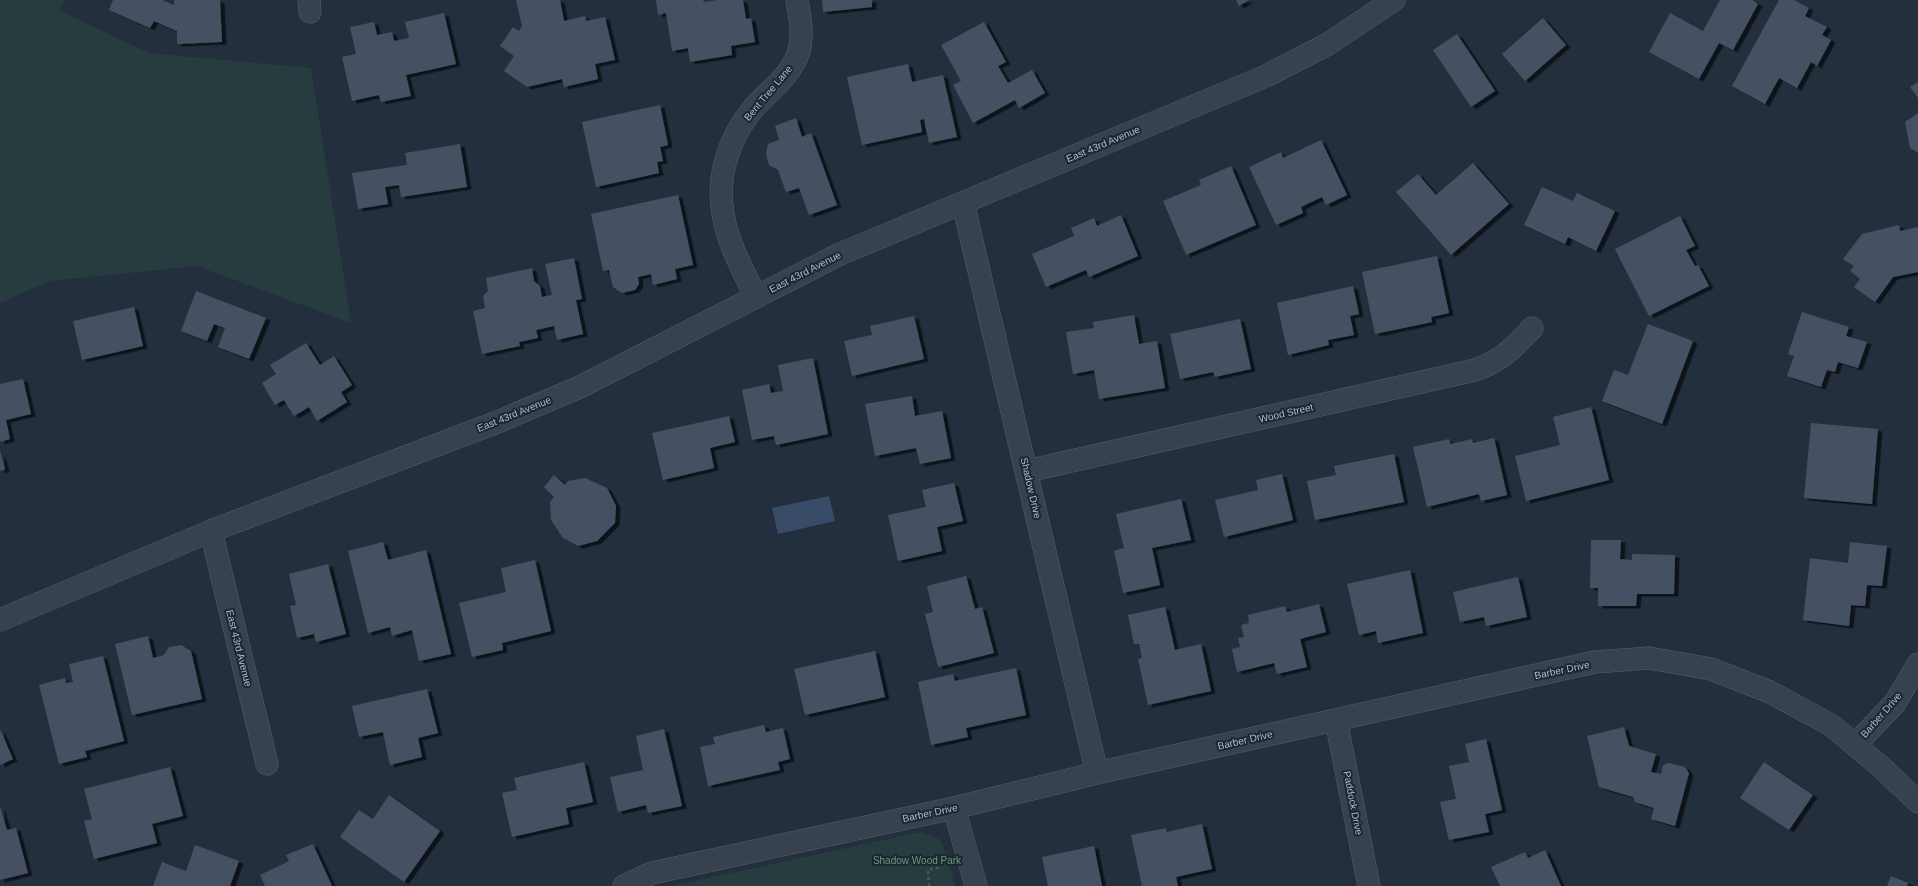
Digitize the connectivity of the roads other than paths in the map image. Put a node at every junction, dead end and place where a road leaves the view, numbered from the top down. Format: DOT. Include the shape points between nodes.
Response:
graph roads {
  1 [pos="797,0"];
  2 [pos="1394,0"];
  3 [pos="963,203"];
  4 [pos="756,297"];
  5 [pos="1532,328"];
  6 [pos="1027,471"];
  7 [pos="210,531"];
  8 [pos="0,620"];
  9 [pos="1918,664"];
  10 [pos="1336,720"];
  11 [pos="1855,745"];
  12 [pos="267,764"];
  13 [pos="1097,773"];
  14 [pos="1918,802"];
  15 [pos="954,808"];
  16 [pos="624,886"];
  17 [pos="976,886"];
  18 [pos="1369,886"];
  1 -- 4 [label="street, Bent Tree Lane" via="801,29 798,53 792,67 780,83 752,110 740,127 730,148 721,187 726,230"];
  2 -- 3 [label="street, East 43rd Avenue" via="1328,44 1266,76"];
  3 -- 4 [label="street, East 43rd Avenue" via="840,254"];
  3 -- 6 [label="street, Shadow Drive"];
  4 -- 7 [label="street, East 43rd Avenue" via="580,387 500,421"];
  5 -- 6 [label="street, Wood Street" via="1506,355 1475,370"];
  6 -- 13 [label="street, Shadow Drive"];
  7 -- 8 [label="street, East 43rd Avenue"];
  7 -- 12 [label="street, East 43rd Avenue"];
  9 -- 11 [label="street, Barber Drive" via="1895,703"];
  10 -- 11 [label="street, Barber Drive" via="1594,662 1649,658 1711,669 1770,692 1831,725"];
  10 -- 13 [label="street, Barber Drive"];
  10 -- 18 [label="street, Paddock Drive"];
  11 -- 14 [label="street, Barber Drive"];
  13 -- 15 [label="street, Barber Drive"];
  15 -- 16 [label="street, Barber Drive" via="652,873"];
  15 -- 17 [label="street"];
}
